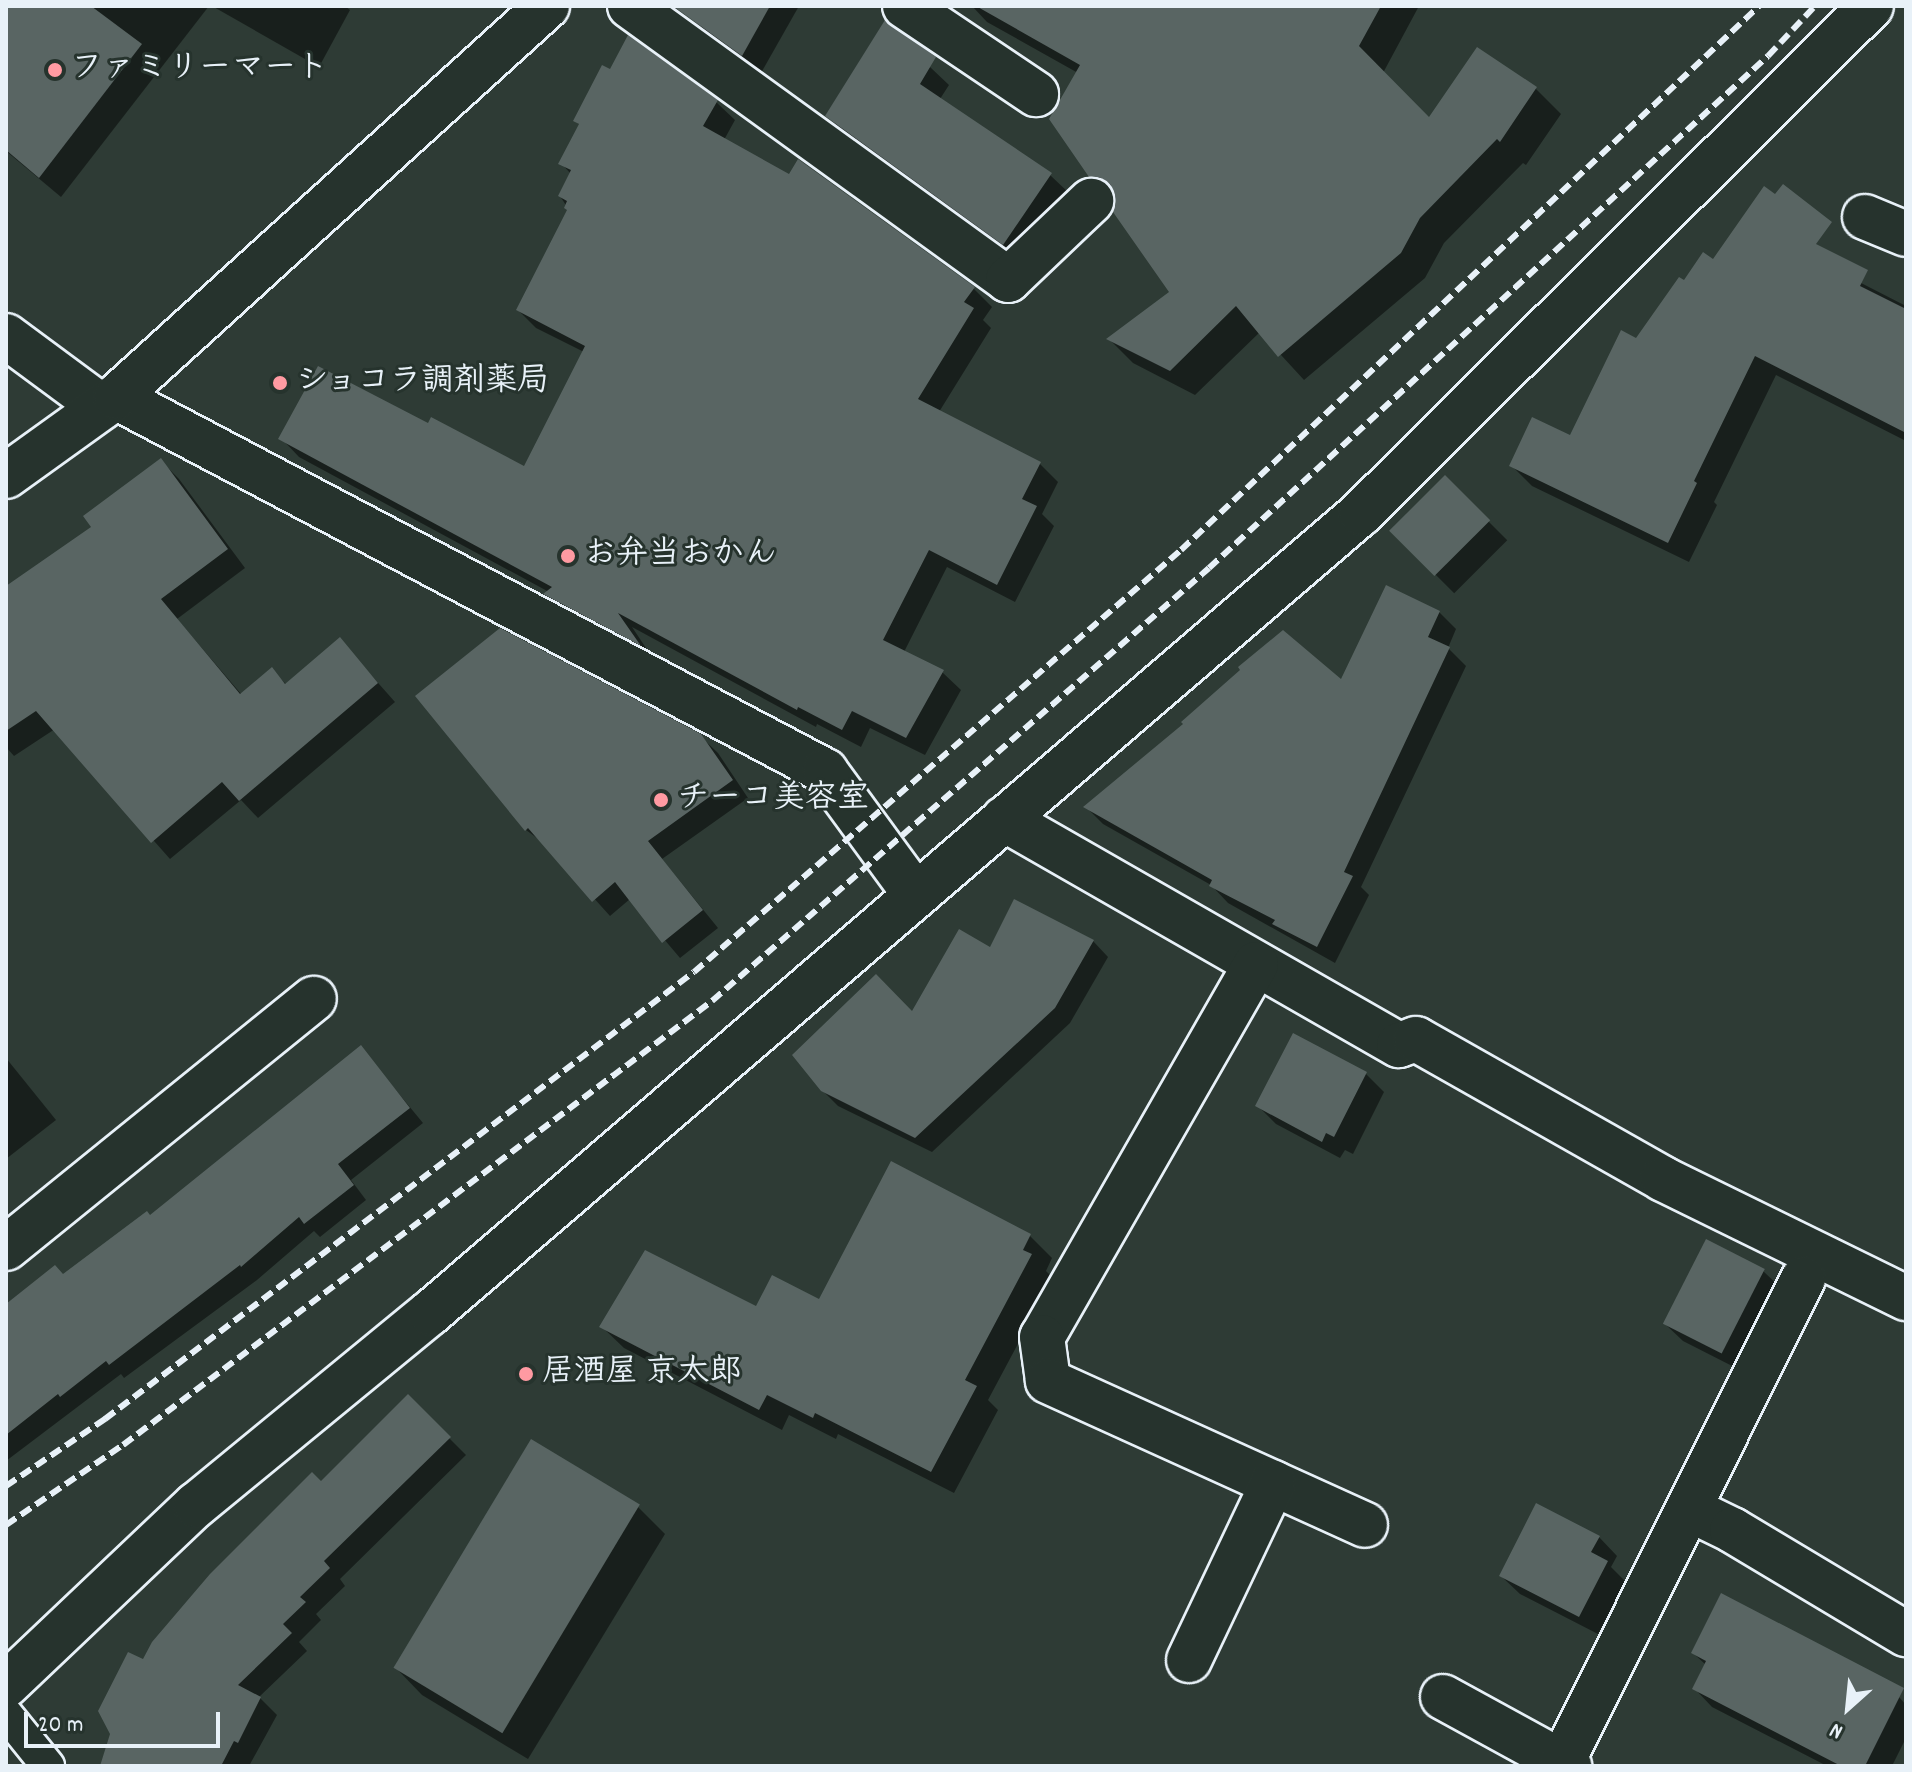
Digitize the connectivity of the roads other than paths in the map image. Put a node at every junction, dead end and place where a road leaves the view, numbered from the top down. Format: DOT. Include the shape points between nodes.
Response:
graph roads {
  1 [pos="547,6"];
  2 [pos="630,6"];
  3 [pos="905,6"];
  4 [pos="1871,6"];
  5 [pos="1036,94"];
  6 [pos="1091,201"];
  7 [pos="1865,217"];
  8 [pos="1906,234"];
  9 [pos="6,336"];
  10 [pos="109,402"];
  11 [pos="6,476"];
  12 [pos="1004,819"];
  13 [pos="915,894"];
  14 [pos="1256,964"];
  15 [pos="314,999"];
  16 [pos="6,1248"];
  17 [pos="1803,1279"];
  18 [pos="1906,1298"];
  19 [pos="1273,1483"];
  20 [pos="1689,1509"];
  21 [pos="1365,1525"];
  22 [pos="1906,1634"];
  23 [pos="1189,1660"];
  24 [pos="6,1685"];
  25 [pos="1443,1697"];
  26 [pos="6,1714"];
  27 [pos="1566,1764"];
  28 [pos="48,1766"];
  1 -- 10 [label="street"];
  2 -- 6 [label="street" via="1008,280"];
  3 -- 5 [label="street"];
  4 -- 12 [label="street" via="1361,513"];
  7 -- 8 [label="street"];
  9 -- 10 [label="street"];
  10 -- 11 [label="street"];
  10 -- 13 [label="street" via="825,771"];
  12 -- 13 [label="street"];
  12 -- 14 [label="street"];
  13 -- 24 [label="street" via="430,1313 196,1505"];
  14 -- 18 [label="street" via="1399,1045 1416,1039 1663,1179"];
  14 -- 19 [label="street" via="1042,1337 1048,1381"];
  15 -- 16 [label="street"];
  17 -- 20 [label="street"];
  19 -- 21 [label="street"];
  19 -- 23 [label="street"];
  20 -- 22 [label="street"];
  20 -- 27 [label="street"];
  25 -- 27 [label="street"];
  26 -- 28 [label="lane"];
}
